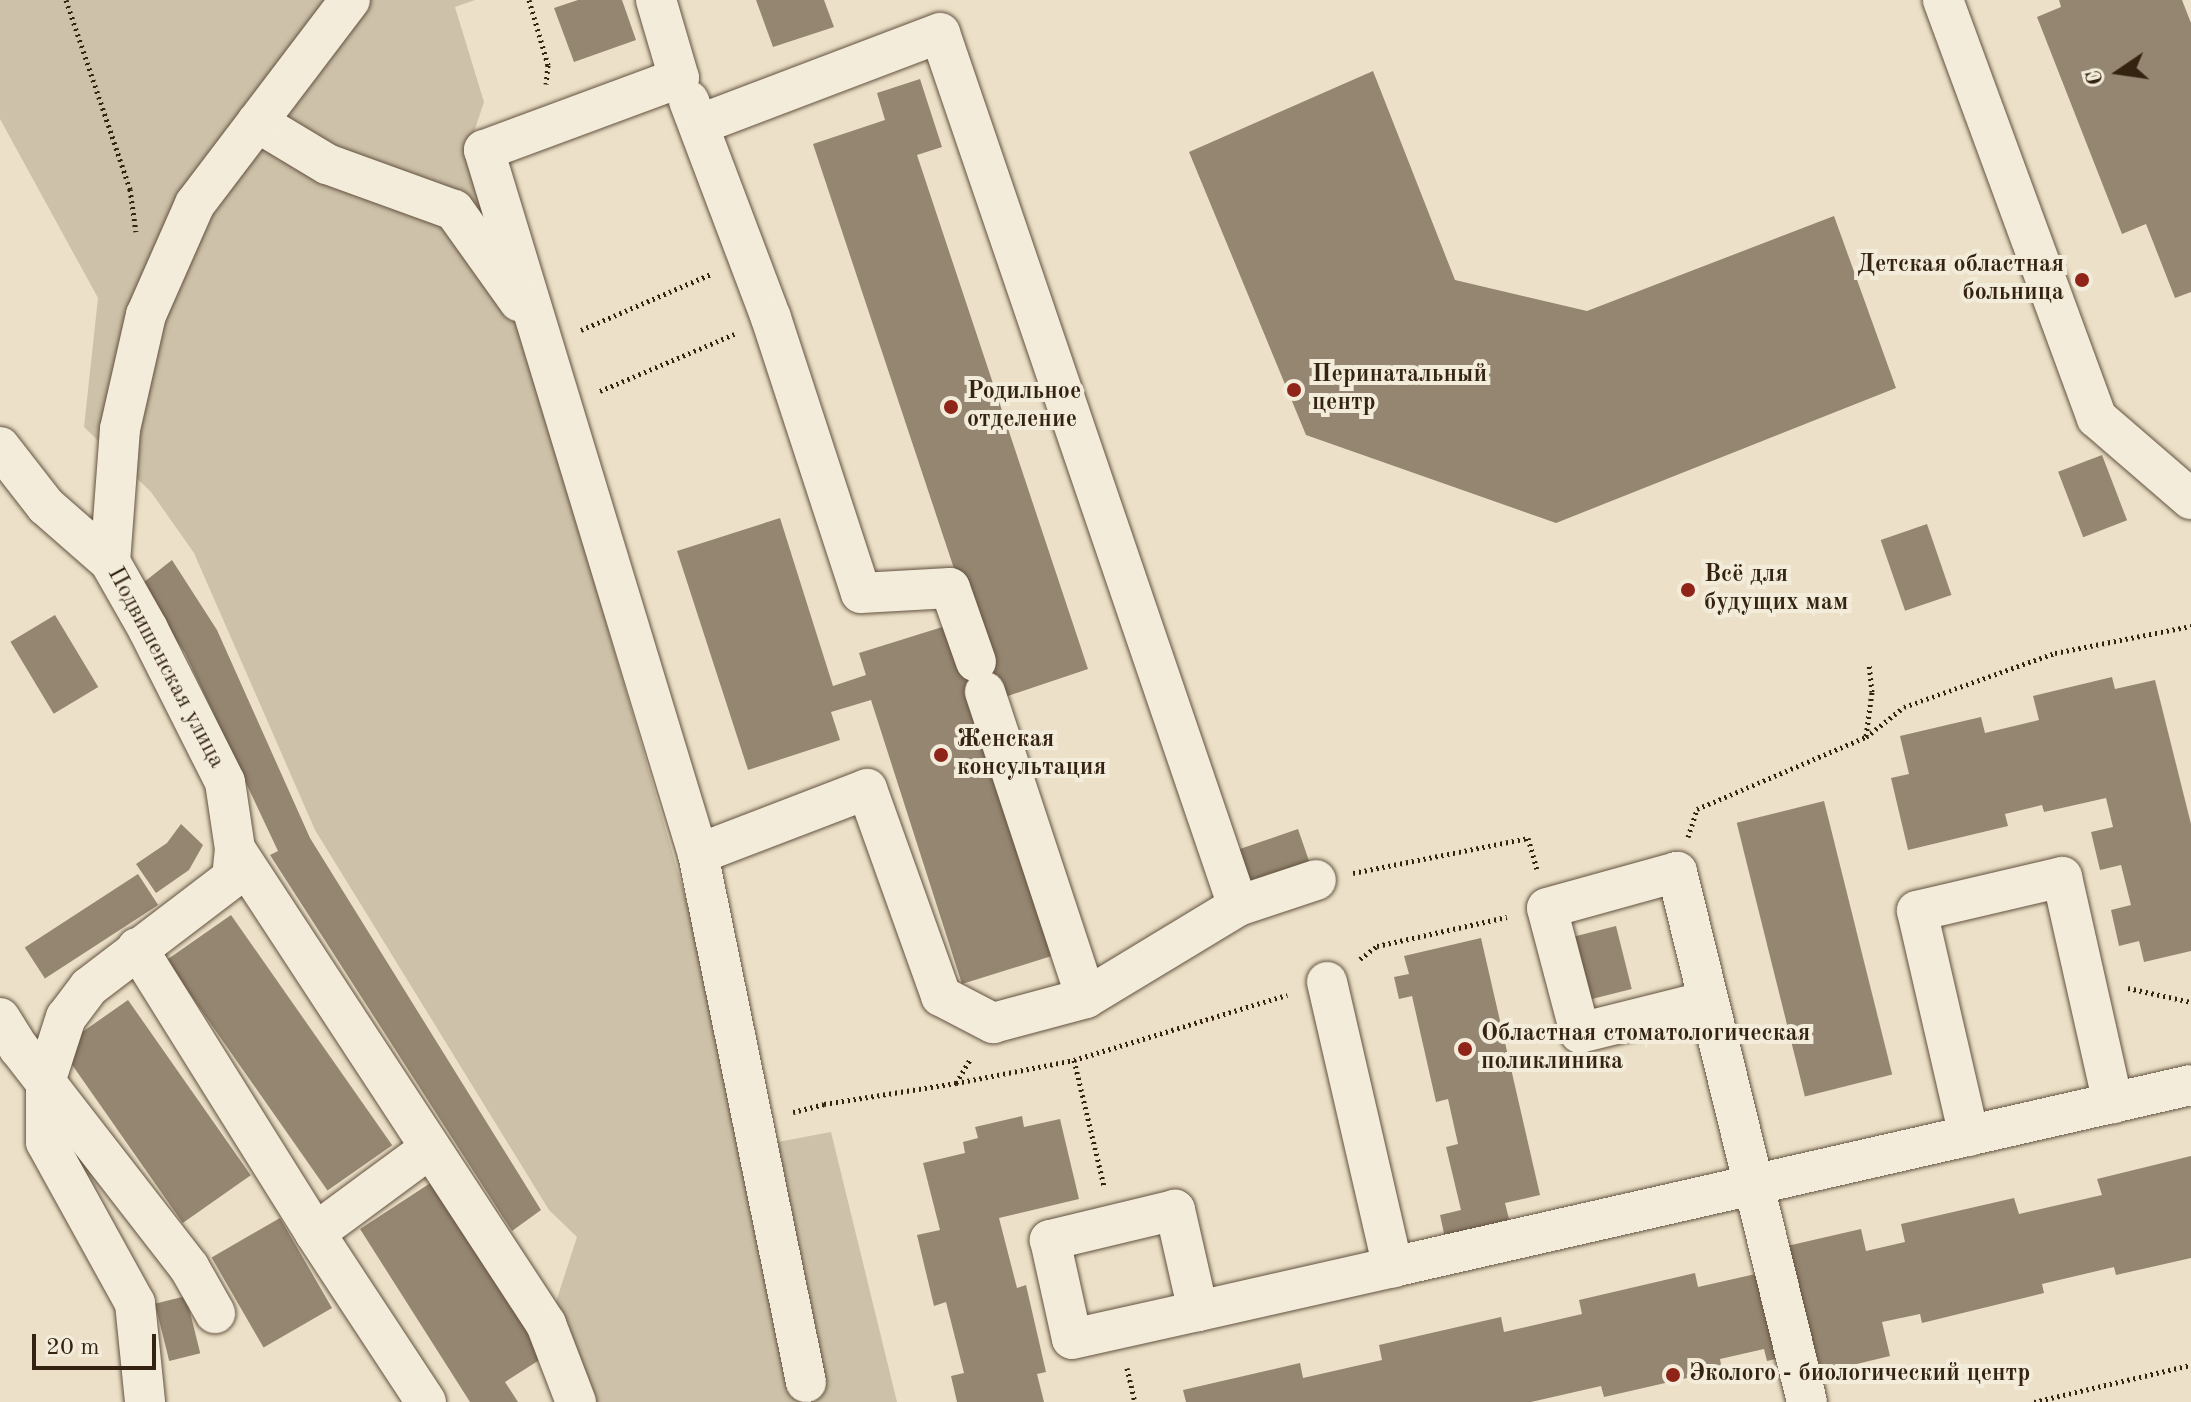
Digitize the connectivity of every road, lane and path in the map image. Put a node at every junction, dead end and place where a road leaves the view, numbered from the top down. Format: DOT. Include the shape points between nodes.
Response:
graph roads {
  1 [pos="66,0"];
  2 [pos="350,0"];
  3 [pos="529,0"];
  4 [pos="656,0"];
  5 [pos="1943,0"];
  6 [pos="679,78"];
  7 [pos="257,122"];
  8 [pos="700,124"];
  9 [pos="542,130"];
  10 [pos="136,236"];
  11 [pos="749,258"];
  12 [pos="771,318"];
  13 [pos="541,338"];
  14 [pos="562,407"];
  15 [pos="0,447"];
  16 [pos="2191,499"];
  17 [pos="110,562"];
  18 [pos="2191,626"];
  19 [pos="1869,665"];
  20 [pos="1866,737"];
  21 [pos="235,849"];
  22 [pos="698,854"];
  23 [pos="1677,872"];
  24 [pos="1316,880"];
  25 [pos="1238,906"];
  26 [pos="1547,908"];
  27 [pos="137,948"];
  28 [pos="2084,978"];
  29 [pos="1327,982"];
  30 [pos="1086,998"];
  31 [pos="1708,1001"];
  32 [pos="2191,1002"];
  33 [pos="993,1023"];
  34 [pos="24,1053"];
  35 [pos="956,1083"];
  36 [pos="2191,1085"];
  37 [pos="2113,1103"];
  38 [pos="756,1136"];
  39 [pos="1969,1136"];
  40 [pos="429,1149"];
  41 [pos="1753,1185"];
  42 [pos="1114,1225"];
  43 [pos="315,1233"];
  44 [pos="1393,1267"];
  45 [pos="1198,1311"];
  46 [pos="215,1313"];
  47 [pos="2191,1365"];
  48 [pos="806,1382"];
  49 [pos="145,1402"];
  50 [pos="426,1402"];
  51 [pos="576,1402"];
  52 [pos="1807,1402"];
  53 [pos="2034,1402"];
  1 -- 10 [label="path" via="130,189"];
  2 -- 7 [label="street"];
  3 -- 9 [label="path" via="548,65"];
  4 -- 6 [label="street"];
  5 -- 16 [label="street" via="2097,418"];
  6 -- 8 [label="street"];
  6 -- 9 [label="street"];
  7 -- 13 [label="street" via="327,164 454,210"];
  7 -- 17 [label="street" via="195,204 146,315 120,429"];
  8 -- 11 [label="street"];
  8 -- 25 [label="street" via="940,33"];
  9 -- 13 [label="street" via="484,150"];
  11 -- 12 [label="street"];
  11 -- 13 [label="path"];
  12 -- 14 [label="path"];
  12 -- 30 [label="street" via="861,593 950,588"];
  13 -- 14 [label="street"];
  14 -- 22 [label="street"];
  15 -- 17 [label="street, Подвишенская улица" via="46,506"];
  17 -- 21 [label="street, Подвишенская улица" via="225,782"];
  18 -- 20 [label="path" via="2055,653 1904,707"];
  19 -- 20 [label="path" via="1872,692"];
  20 -- 23 [label="path" via="1697,809"];
  21 -- 27 [label="street, Подвишенская улица" via="232,878"];
  21 -- 40 [label="street"];
  22 -- 33 [label="street" via="867,789 941,996"];
  22 -- 38 [label="street"];
  23 -- 26 [label="street"];
  23 -- 31 [label="street"];
  24 -- 25 [label="street"];
  24 -- 26 [label="path" via="1528,838"];
  25 -- 30 [label="street"];
  26 -- 31 [label="street" via="1580,1033"];
  27 -- 34 [label="street, Подвишенская улица" via="89,987 66,1017"];
  27 -- 43 [label="street"];
  28 -- 32 [label="path"];
  28 -- 37 [label="street"];
  28 -- 39 [label="street" via="2062,877 1917,911"];
  29 -- 44 [label="street"];
  30 -- 33 [label="street"];
  31 -- 41 [label="street"];
  33 -- 35 [label="path"];
  34 -- 46 [label="street" via="189,1267"];
  34 -- 49 [label="street, Подвишенская улица" via="46,1142 135,1303"];
  35 -- 38 [label="path" via="824,1104 777,1117"];
  35 -- 42 [label="path" via="1074,1060"];
  36 -- 37 [label="street"];
  37 -- 39 [label="street"];
  38 -- 48 [label="street"];
  39 -- 41 [label="street"];
  40 -- 43 [label="street"];
  40 -- 51 [label="street" via="546,1324"];
  41 -- 44 [label="street"];
  41 -- 52 [label="street"];
  42 -- 45 [label="street" via="1175,1210"];
  42 -- 45 [label="street" via="1050,1240 1072,1339"];
  43 -- 50 [label="street"];
  44 -- 45 [label="street"];
  47 -- 53 [label="path"];
}
